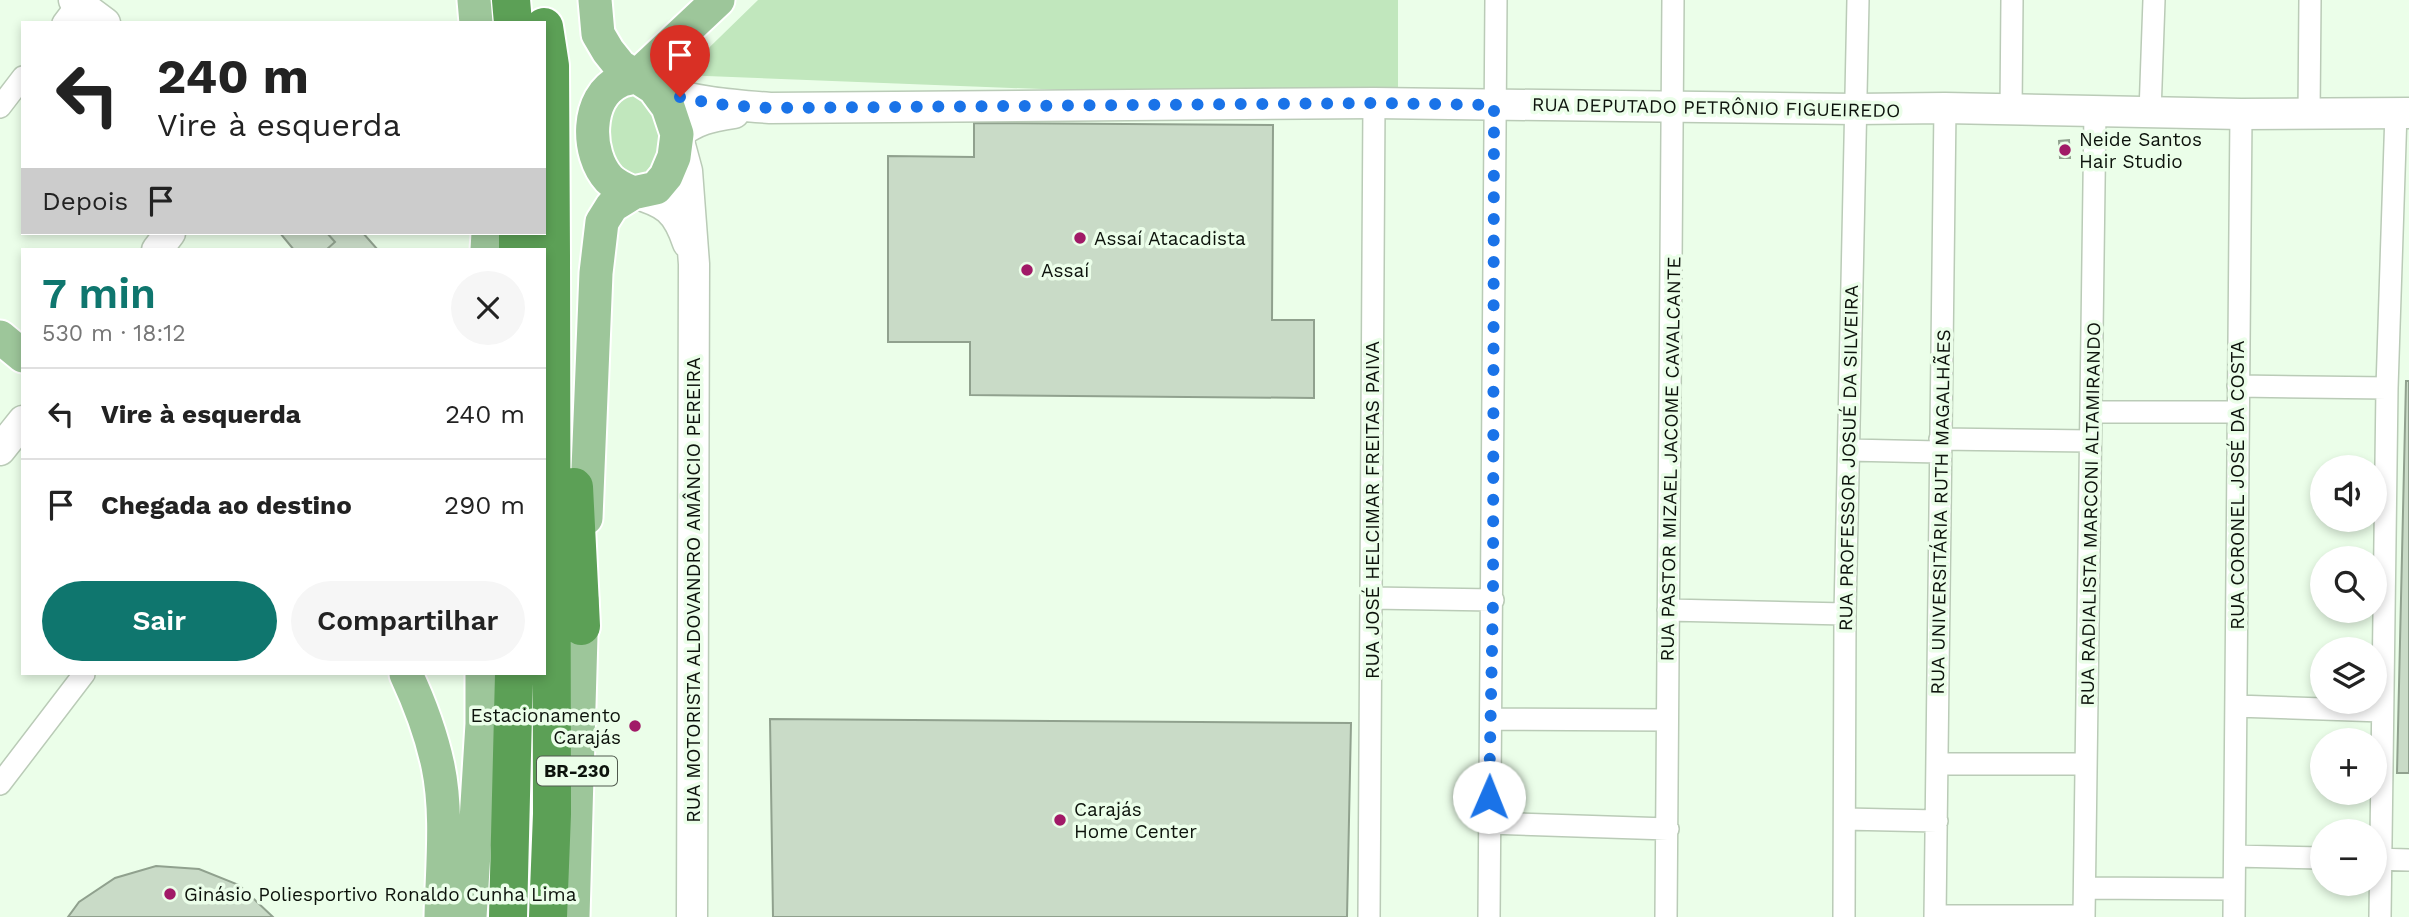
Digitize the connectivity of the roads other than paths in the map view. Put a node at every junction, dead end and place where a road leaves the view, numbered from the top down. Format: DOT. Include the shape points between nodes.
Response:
graph roads {
  1 [pos="474,0"];
  2 [pos="511,0"];
  3 [pos="541,0"];
  4 [pos="595,0"];
  5 [pos="718,0"];
  6 [pos="1496,0"];
  7 [pos="1673,0"];
  8 [pos="1858,0"];
  9 [pos="2012,0"];
  10 [pos="2154,0"];
  11 [pos="2310,0"];
  12 [pos="72,9"];
  13 [pos="100,21"];
  14 [pos="476,21"];
  15 [pos="513,21"];
  16 [pos="544,21"];
  17 [pos="546,39"];
  18 [pos="21,80"];
  19 [pos="645,82"];
  20 [pos="1374,103"];
  21 [pos="1494,105"];
  22 [pos="1673,106"];
  23 [pos="0,107"];
  24 [pos="770,108"];
  25 [pos="1945,108"];
  26 [pos="1855,110"];
  27 [pos="2011,110"];
  28 [pos="2095,112"];
  29 [pos="546,113"];
  30 [pos="2150,113"];
  31 [pos="2403,113"];
  32 [pos="2241,114"];
  33 [pos="2309,114"];
  34 [pos="677,134"];
  35 [pos="633,193"];
  36 [pos="694,264"];
  37 [pos="546,304"];
  38 [pos="0,337"];
  39 [pos="21,354"];
  40 [pos="2238,386"];
  41 [pos="2387,387"];
  42 [pos="2091,412"];
  43 [pos="2237,412"];
  44 [pos="21,424"];
  45 [pos="2090,442"];
  46 [pos="1940,445"];
  47 [pos="0,450"];
  48 [pos="1849,450"];
  49 [pos="1371,598"];
  50 [pos="1493,600"];
  51 [pos="1668,610"];
  52 [pos="1845,614"];
  53 [pos="581,626"];
  54 [pos="546,627"];
  55 [pos="2383,637"];
  56 [pos="83,675"];
  57 [pos="406,675"];
  58 [pos="482,675"];
  59 [pos="514,675"];
  60 [pos="2236,706"];
  61 [pos="2310,709"];
  62 [pos="2382,714"];
  63 [pos="1491,719"];
  64 [pos="1667,720"];
  65 [pos="1937,764"];
  66 [pos="2086,764"];
  67 [pos="4,771"];
  68 [pos="1846,819"];
  69 [pos="2379,819"];
  70 [pos="1937,821"];
  71 [pos="1489,823"];
  72 [pos="1668,829"];
  73 [pos="2235,856"];
  74 [pos="2310,858"];
  75 [pos="2387,859"];
  76 [pos="2409,860"];
  77 [pos="2085,888"];
  78 [pos="2234,889"];
  79 [pos="2379,896"];
  80 [pos="1935,916"];
  81 [pos="2084,916"];
  82 [pos="441,917"];
  83 [pos="470,917"];
  84 [pos="508,917"];
  85 [pos="548,917"];
  86 [pos="573,917"];
  87 [pos="692,917"];
  88 [pos="1369,917"];
  89 [pos="1489,917"];
  90 [pos="1666,917"];
  91 [pos="1844,917"];
  92 [pos="2234,917"];
  93 [pos="2380,917"];
  1 -- 14 [label="main road"];
  2 -- 15 [label="highway"];
  3 -- 16 [label="highway, BR-230"];
  4 -- 19 [label="main road" via="598,34 608,51 620,66"];
  5 -- 19 [label="main road"];
  6 -- 21 [label="street"];
  7 -- 22 [label="street, RUA PASTOR MIZAEL JACOME CAVALCANTE"];
  8 -- 26 [label="street, RUA PROFESSOR JOSUÉ DA SILVEIRA"];
  9 -- 27 [label="street"];
  10 -- 30 [label="street"];
  11 -- 33 [label="street"];
  12 -- 13 [label="street"];
  17 -- 29 [label="highway, BR-230" via="550,66"];
  18 -- 23 [label="street"];
  19 -- 24 [label="street, RUA DEPUTADO PETRÔNIO FIGUEIREDO" via="680,97"];
  19 -- 34 [label="main road" via="668,107"];
  19 -- 35 [label="main road" via="619,81 604,95 593,118 600,163 608,178"];
  20 -- 21 [label="street, RUA DEPUTADO PETRÔNIO FIGUEIREDO"];
  20 -- 24 [label="street, RUA DEPUTADO PETRÔNIO FIGUEIREDO"];
  20 -- 49 [label="street, RUA JOSÉ HELCIMAR FREITAS PAIVA"];
  21 -- 22 [label="street, RUA DEPUTADO PETRÔNIO FIGUEIREDO"];
  21 -- 50 [label="street"];
  22 -- 26 [label="street, RUA DEPUTADO PETRÔNIO FIGUEIREDO"];
  22 -- 51 [label="street, RUA PASTOR MIZAEL JACOME CAVALCANTE"];
  24 -- 34 [label="street, RUA DEPUTADO PETRÔNIO FIGUEIREDO" via="706,117"];
  25 -- 26 [label="street, RUA DEPUTADO PETRÔNIO FIGUEIREDO"];
  25 -- 27 [label="street, RUA DEPUTADO PETRÔNIO FIGUEIREDO"];
  25 -- 46 [label="street, RUA UNIVERSITÁRIA RUTH MAGALHÃES"];
  26 -- 48 [label="street, RUA PROFESSOR JOSUÉ DA SILVEIRA"];
  27 -- 28 [label="street, RUA DEPUTADO PETRÔNIO FIGUEIREDO"];
  28 -- 30 [label="street, RUA DEPUTADO PETRÔNIO FIGUEIREDO"];
  28 -- 42 [label="street, RUA RADIALISTA MARCONI ALTAMIRANDO"];
  30 -- 32 [label="street, RUA DEPUTADO PETRÔNIO FIGUEIREDO"];
  31 -- 33 [label="street, RUA DEPUTADO PETRÔNIO FIGUEIREDO"];
  31 -- 41 [label="street"];
  32 -- 33 [label="street, RUA DEPUTADO PETRÔNIO FIGUEIREDO"];
  32 -- 40 [label="street, RUA CORONEL JOSÉ DA COSTA"];
  34 -- 35 [label="main road" via="666,176 656,188"];
  34 -- 36 [label="street, RUA MOTORISTA ALDOVANDRO AMÂNCIO PEREIRA" via="687,171"];
  35 -- 36 [label="street, RUA MOTORISTA ALDOVANDRO AMÂNCIO PEREIRA" via="656,200 672,212"];
  35 -- 53 [label="main road" via="611,206 602,222"];
  36 -- 87 [label="street, RUA MOTORISTA ALDOVANDRO AMÂNCIO PEREIRA"];
  37 -- 53 [label="highway" via="570,407"];
  38 -- 39 [label="main road"];
  40 -- 41 [label="street"];
  40 -- 43 [label="street, RUA CORONEL JOSÉ DA COSTA"];
  41 -- 55 [label="street"];
  42 -- 43 [label="street"];
  42 -- 45 [label="street, RUA RADIALISTA MARCONI ALTAMIRANDO"];
  43 -- 60 [label="street, RUA CORONEL JOSÉ DA COSTA"];
  44 -- 47 [label="street"];
  45 -- 46 [label="street"];
  45 -- 66 [label="street, RUA RADIALISTA MARCONI ALTAMIRANDO"];
  46 -- 48 [label="street"];
  46 -- 65 [label="street, RUA UNIVERSITÁRIA RUTH MAGALHÃES"];
  48 -- 52 [label="street, RUA PROFESSOR JOSUÉ DA SILVEIRA"];
  49 -- 50 [label="street"];
  49 -- 88 [label="street, RUA JOSÉ HELCIMAR FREITAS PAIVA"];
  50 -- 63 [label="street"];
  51 -- 52 [label="street"];
  51 -- 64 [label="street, RUA PASTOR MIZAEL JACOME CAVALCANTE"];
  52 -- 68 [label="street, RUA PROFESSOR JOSUÉ DA SILVEIRA"];
  53 -- 86 [label="main road, BR-230"];
  54 -- 85 [label="highway, BR-230" via="552,814"];
  56 -- 67 [label="street"];
  57 -- 82 [label="main road" via="423,710 438,768 443,827"];
  58 -- 83 [label="main road"];
  59 -- 84 [label="highway, BR-230"];
  60 -- 61 [label="street"];
  60 -- 73 [label="street, RUA CORONEL JOSÉ DA COSTA"];
  62 -- 69 [label="street"];
  63 -- 64 [label="street"];
  63 -- 71 [label="street"];
  64 -- 72 [label="street, RUA PASTOR MIZAEL JACOME CAVALCANTE"];
  65 -- 66 [label="street"];
  65 -- 70 [label="street, RUA UNIVERSITÁRIA RUTH MAGALHÃES"];
  66 -- 77 [label="street, RUA RADIALISTA MARCONI ALTAMIRANDO"];
  68 -- 70 [label="street"];
  68 -- 91 [label="street, RUA PROFESSOR JOSUÉ DA SILVEIRA"];
  70 -- 80 [label="street, RUA UNIVERSITÁRIA RUTH MAGALHÃES"];
  71 -- 72 [label="street"];
  71 -- 89 [label="street"];
  72 -- 90 [label="street, RUA PASTOR MIZAEL JACOME CAVALCANTE"];
  73 -- 74 [label="street"];
  73 -- 78 [label="street, RUA CORONEL JOSÉ DA COSTA"];
  75 -- 76 [label="street"];
  77 -- 78 [label="street"];
  77 -- 81 [label="street, RUA RADIALISTA MARCONI ALTAMIRANDO"];
  78 -- 92 [label="street, RUA CORONEL JOSÉ DA COSTA"];
  79 -- 93 [label="street"];
  80 -- 81 [label="street"];
}
